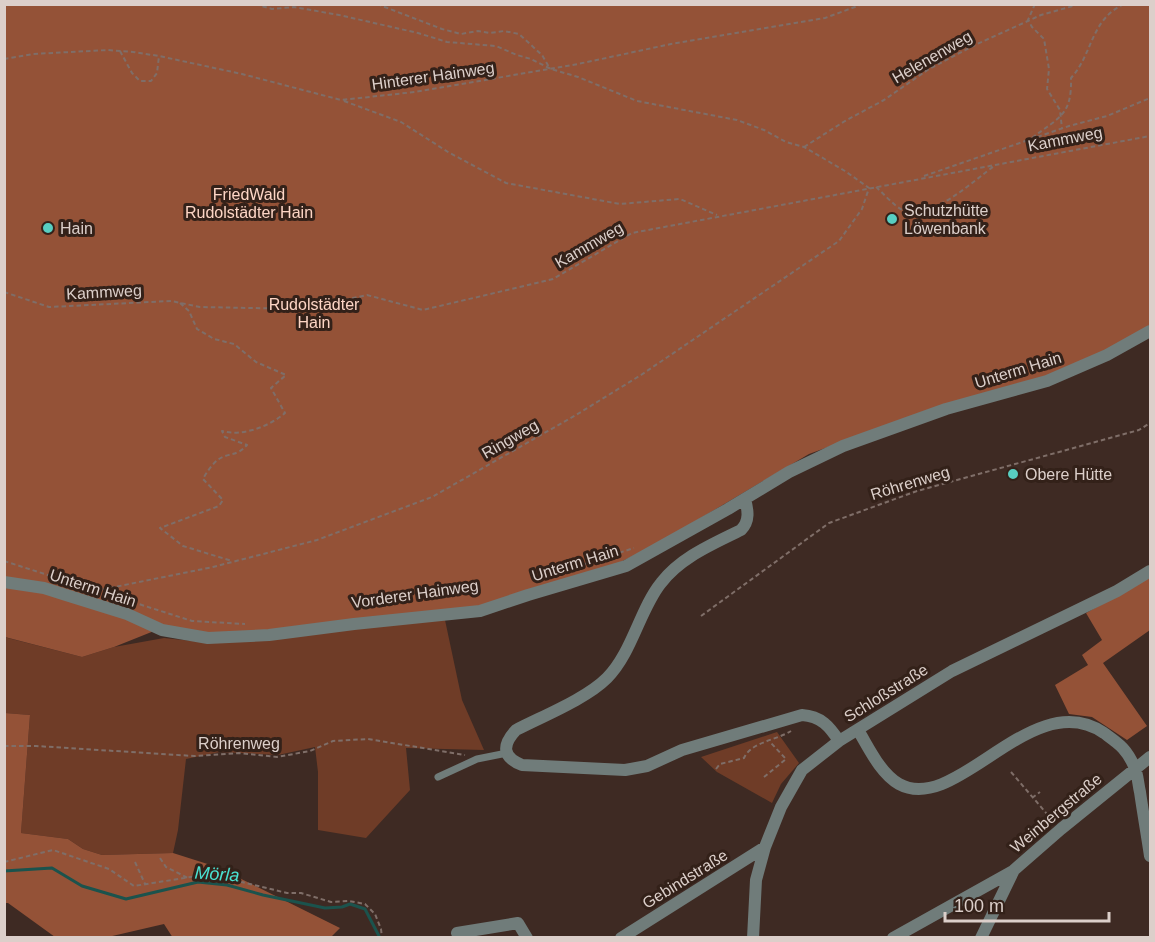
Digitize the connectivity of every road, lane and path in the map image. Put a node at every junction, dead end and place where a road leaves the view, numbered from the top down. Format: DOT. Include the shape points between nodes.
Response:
graph roads {
  1 [pos="255,4"];
  2 [pos="377,4"];
  3 [pos="863,4"];
  4 [pos="1035,4"];
  5 [pos="1080,4"];
  6 [pos="1124,4"];
  7 [pos="1028,20"];
  8 [pos="120,51"];
  9 [pos="159,56"];
  10 [pos="4,59"];
  11 [pos="550,69"];
  12 [pos="1150,98"];
  13 [pos="341,100"];
  14 [pos="1060,116"];
  15 [pos="1062,129"];
  16 [pos="1150,136"];
  17 [pos="1030,140"];
  18 [pos="804,147"];
  19 [pos="997,164"];
  20 [pos="915,180"];
  21 [pos="876,187"];
  22 [pos="868,188"];
  23 [pos="719,216"];
  24 [pos="4,292"];
  25 [pos="180,303"];
  26 [pos="1150,331"];
  27 [pos="1150,423"];
  28 [pos="745,499"];
  29 [pos="642,545"];
  30 [pos="4,561"];
  31 [pos="234,562"];
  32 [pos="1150,571"];
  33 [pos="543,578"];
  34 [pos="4,582"];
  35 [pos="97,591"];
  36 [pos="701,616"];
  37 [pos="246,624"];
  38 [pos="794,729"];
  39 [pos="858,730"];
  40 [pos="770,741"];
  41 [pos="839,741"];
  42 [pos="4,746"];
  43 [pos="507,753"];
  44 [pos="470,755"];
  45 [pos="1150,757"];
  46 [pos="1136,768"];
  47 [pos="716,769"];
  48 [pos="1011,772"];
  49 [pos="438,777"];
  50 [pos="764,777"];
  51 [pos="1040,792"];
  52 [pos="1032,798"];
  53 [pos="1051,818"];
  54 [pos="765,847"];
  55 [pos="1150,849"];
  56 [pos="160,858"];
  57 [pos="4,862"];
  58 [pos="135,862"];
  59 [pos="732,869"];
  60 [pos="1014,870"];
  61 [pos="188,878"];
  62 [pos="756,880"];
  63 [pos="145,884"];
  64 [pos="457,933"];
  65 [pos="382,938"];
  66 [pos="527,938"];
  67 [pos="621,938"];
  68 [pos="753,938"];
  69 [pos="893,938"];
  70 [pos="981,938"];
  1 -- 11 [label="path" via="339,15 447,42 496,46"];
  2 -- 11 [label="path" via="461,34 519,34"];
  3 -- 11 [label="path, Hinterer Hainweg" via="825,18"];
  4 -- 7 [label="path"];
  5 -- 7 [label="path, Helenenweg"];
  6 -- 14 [label="path" via="1101,21 1080,68 1071,78 1071,96"];
  7 -- 14 [label="path" via="1044,39 1047,89"];
  7 -- 18 [label="path, Helenenweg" via="929,69 885,100"];
  8 -- 9 [label="path, Hinterer Hainweg"];
  8 -- 9 [label="path" via="140,81 151,81 157,73"];
  8 -- 10 [label="path, Hinterer Hainweg"];
  9 -- 13 [label="path, Hinterer Hainweg"];
  11 -- 13 [label="path, Hinterer Hainweg"];
  11 -- 18 [label="path" via="637,101 737,120"];
  12 -- 15 [label="path"];
  13 -- 23 [label="path" via="401,122 506,183 620,204 680,199"];
  14 -- 15 [label="path"];
  14 -- 17 [label="path"];
  15 -- 17 [label="path"];
  16 -- 19 [label="path, Kammweg"];
  17 -- 20 [label="path"];
  18 -- 22 [label="path"];
  19 -- 20 [label="path, Kammweg"];
  19 -- 21 [label="path" via="941,205 917,213 904,211"];
  20 -- 21 [label="path, Kammweg"];
  21 -- 22 [label="path, Kammweg"];
  22 -- 23 [label="path, Kammweg"];
  22 -- 31 [label="path, Ringweg" via="862,209 839,241 576,415 432,497 317,540"];
  23 -- 25 [label="path, Kammweg" via="632,233 553,279 423,310 367,296 303,309 200,307"];
  24 -- 25 [label="path, Kammweg" via="49,307"];
  25 -- 31 [label="path" via="197,328 214,339 234,344 256,362 286,375 271,388 285,413 275,422 234,435 222,432 247,446 240,453 219,459 204,475 203,479 223,500 219,506 160,528 183,546"];
  26 -- 28 [label="street, Unterm Hain" via="1107,356 1047,381 946,409 843,446"];
  27 -- 36 [label="path, Röhrenweg" via="1139,430 917,491 829,523"];
  28 -- 34 [label="street, Unterm Hain" via="626,566 456,615 208,638 162,630 44,588"];
  28 -- 43 [label="street" via="745,526 695,554 660,584 608,677 590,692 516,730 506,746"];
  29 -- 33 [label="path"];
  30 -- 35 [label="path"];
  31 -- 35 [label="path, Ringweg"];
  32 -- 39 [label="street, Schloßstraße" via="952,671"];
  35 -- 37 [label="path" via="192,621"];
  38 -- 40 [label="path"];
  39 -- 41 [label="street, Schloßstraße"];
  39 -- 46 [label="street" via="889,776 911,788 936,787 1012,741 1069,721 1092,725 1125,747"];
  40 -- 47 [label="path" via="750,749 744,758 718,763"];
  40 -- 50 [label="path" via="786,759"];
  41 -- 43 [label="street" via="825,723 802,715 625,770 522,765 512,761"];
  41 -- 54 [label="street, Schloßstraße" via="802,770"];
  42 -- 44 [label="path, Röhrenweg" via="277,757 354,738"];
  43 -- 49 [label="lane" via="477,759"];
  45 -- 46 [label="street, Weinbergstraße"];
  46 -- 55 [label="street"];
  46 -- 60 [label="street, Weinbergstraße"];
  48 -- 52 [label="path"];
  51 -- 52 [label="path"];
  52 -- 53 [label="path"];
  54 -- 59 [label="street, Gebindstraße"];
  54 -- 62 [label="street, Schloßstraße"];
  56 -- 61 [label="path" via="166,867"];
  57 -- 63 [label="path" via="53,850 109,869 134,886"];
  58 -- 63 [label="path"];
  59 -- 62 [label="street"];
  59 -- 67 [label="street, Gebindstraße"];
  60 -- 69 [label="street"];
  60 -- 70 [label="street, Weinbergstraße"];
  61 -- 63 [label="path"];
  61 -- 65 [label="path" via="225,878 287,893 302,892 331,902 365,904 375,914"];
  62 -- 68 [label="street, Schloßstraße"];
  64 -- 66 [label="street" via="518,918"];
}
